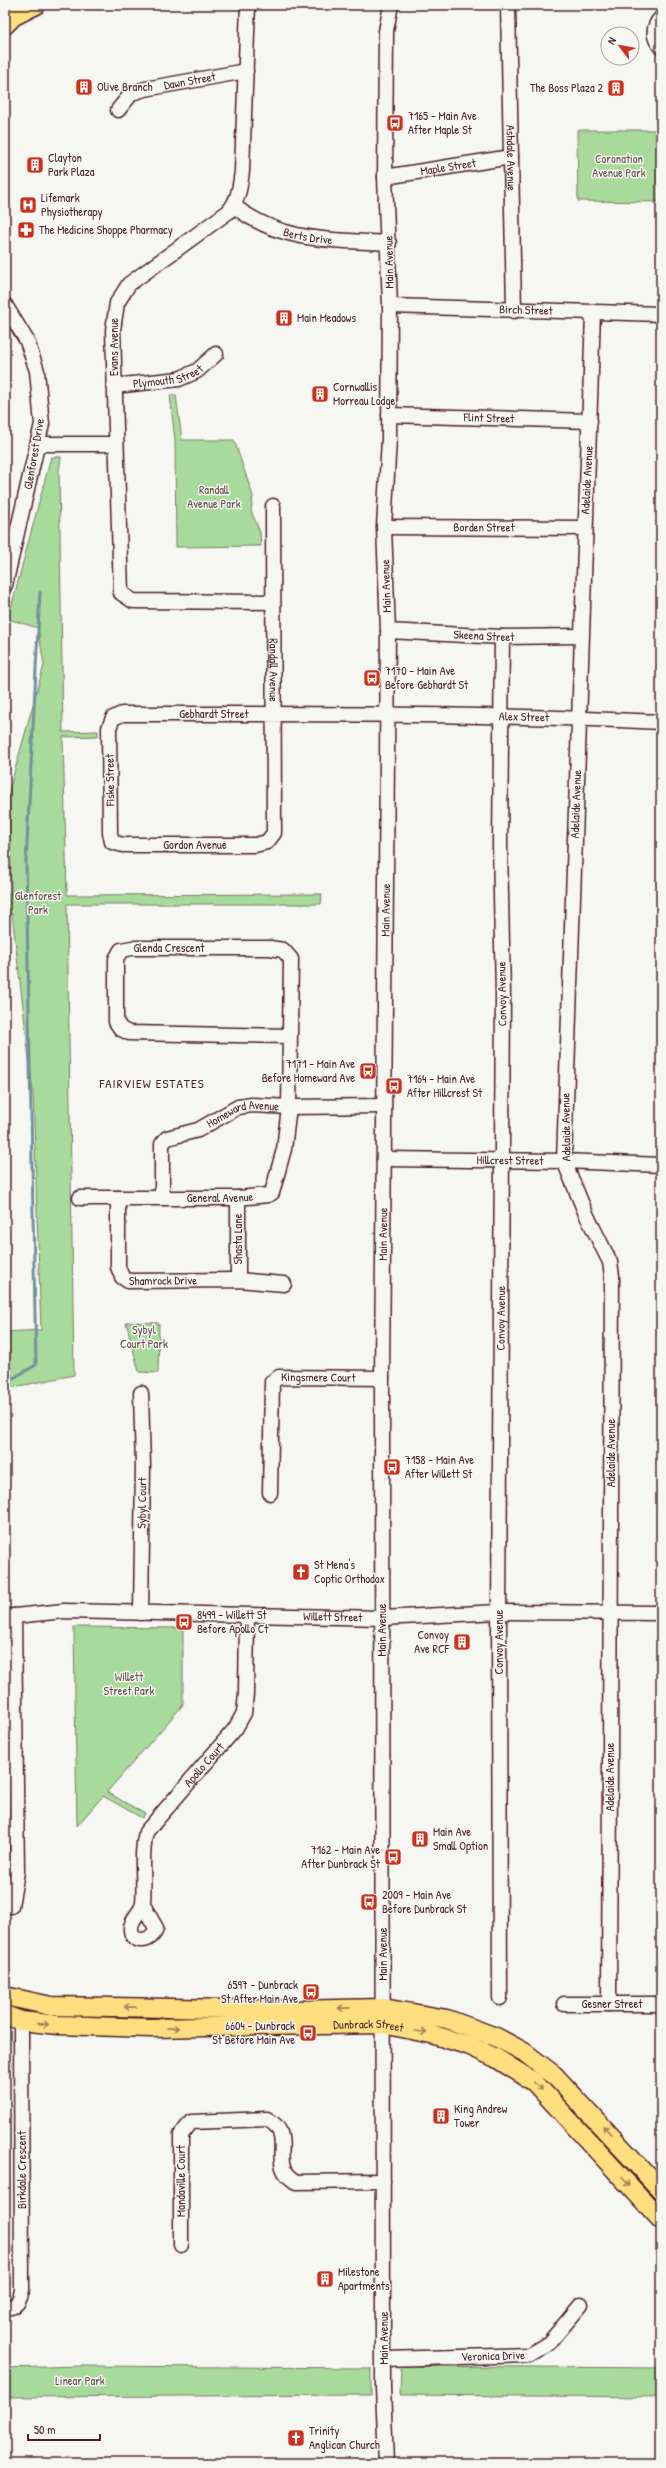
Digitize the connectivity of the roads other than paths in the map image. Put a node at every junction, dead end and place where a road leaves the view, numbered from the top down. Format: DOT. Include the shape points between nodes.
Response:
graph roads {
  1 [pos="36,5"];
  2 [pos="248,5"];
  3 [pos="391,5"];
  4 [pos="508,5"];
  5 [pos="661,18"];
  6 [pos="5,25"];
  7 [pos="661,47"];
  8 [pos="246,71"];
  9 [pos="118,110"];
  10 [pos="511,156"];
  11 [pos="385,177"];
  12 [pos="234,206"];
  13 [pos="389,243"];
  14 [pos="5,305"];
  15 [pos="390,306"];
  16 [pos="514,311"];
  17 [pos="593,313"];
  18 [pos="661,314"];
  19 [pos="216,354"];
  20 [pos="114,386"];
  21 [pos="389,415"];
  22 [pos="590,421"];
  23 [pos="38,444"];
  24 [pos="115,444"];
  25 [pos="273,506"];
  26 [pos="384,526"];
  27 [pos="585,528"];
  28 [pos="5,584"];
  29 [pos="272,602"];
  30 [pos="388,631"];
  31 [pos="580,636"];
  32 [pos="502,637"];
  33 [pos="272,714"];
  34 [pos="387,716"];
  35 [pos="113,718"];
  36 [pos="500,718"];
  37 [pos="579,718"];
  38 [pos="661,722"];
  39 [pos="274,833"];
  40 [pos="112,842"];
  41 [pos="290,1036"];
  42 [pos="383,1106"];
  43 [pos="289,1107"];
  44 [pos="384,1159"];
  45 [pos="502,1160"];
  46 [pos="564,1161"];
  47 [pos="661,1165"];
  48 [pos="80,1198"];
  49 [pos="118,1198"];
  50 [pos="162,1198"];
  51 [pos="238,1198"];
  52 [pos="238,1280"];
  53 [pos="284,1284"];
  54 [pos="382,1378"];
  55 [pos="141,1393"];
  56 [pos="270,1493"];
  57 [pos="499,1612"];
  58 [pos="610,1612"];
  59 [pos="141,1613"];
  60 [pos="661,1613"];
  61 [pos="9,1616"];
  62 [pos="247,1616"];
  63 [pos="382,1618"];
  64 [pos="143,1905"];
  65 [pos="11,1906"];
  66 [pos="5,1996"];
  67 [pos="500,1998"];
  68 [pos="564,2004"];
  69 [pos="609,2004"];
  70 [pos="661,2004"];
  71 [pos="383,2016"];
  72 [pos="13,2018"];
  73 [pos="383,2181"];
  74 [pos="661,2190"];
  75 [pos="661,2220"];
  76 [pos="181,2245"];
  77 [pos="581,2305"];
  78 [pos="5,2308"];
  79 [pos="384,2359"];
  80 [pos="386,2463"];
  1 -- 6 [label="main road" via="14,16"];
  2 -- 8 [label="street"];
  3 -- 11 [label="street, Main Avenue" via="386,31"];
  4 -- 10 [label="street, Ashdale Avenue"];
  5 -- 7 [label="street" via="654,32"];
  8 -- 9 [label="street, Dawn Street" via="145,89 132,94"];
  8 -- 12 [label="street" via="242,171"];
  10 -- 11 [label="street, Maple Street"];
  10 -- 16 [label="street, Ashdale Avenue"];
  11 -- 13 [label="street, Main Avenue"];
  12 -- 13 [label="street, Berts Drive" via="278,230 300,237"];
  12 -- 20 [label="street, Evans Avenue" via="140,274 122,293 114,314"];
  13 -- 15 [label="street, Main Avenue"];
  14 -- 23 [label="street, Glenforest Drive" via="27,341 37,370 42,424"];
  15 -- 16 [label="street, Birch Street"];
  15 -- 21 [label="street, Main Avenue"];
  16 -- 17 [label="street, Birch Street"];
  17 -- 18 [label="street, Birch Street"];
  17 -- 22 [label="street, Adelaide Avenue"];
  19 -- 20 [label="street, Plymouth Street" via="197,371 179,379"];
  20 -- 24 [label="street, Evans Avenue"];
  21 -- 22 [label="street, Flint Street"];
  21 -- 26 [label="street, Main Avenue"];
  22 -- 27 [label="street, Adelaide Avenue"];
  23 -- 24 [label="street"];
  23 -- 28 [label="street, Glenforest Drive"];
  24 -- 29 [label="street, Evans Avenue" via="121,594 133,601"];
  25 -- 29 [label="street, Randall Avenue"];
  26 -- 27 [label="street, Borden Street"];
  26 -- 30 [label="street, Main Avenue"];
  27 -- 31 [label="street, Adelaide Avenue"];
  29 -- 33 [label="street, Randall Avenue"];
  30 -- 32 [label="street, Skeena Street"];
  30 -- 34 [label="street, Main Avenue"];
  31 -- 32 [label="street, Skeena Street"];
  31 -- 37 [label="street, Adelaide Avenue"];
  32 -- 36 [label="street, Convoy Avenue"];
  33 -- 34 [label="street, Gebhardt Street"];
  33 -- 35 [label="street, Gebhardt Street" via="122,714"];
  33 -- 39 [label="street, Randall Avenue"];
  34 -- 36 [label="street, Alex Street"];
  34 -- 42 [label="street, Main Avenue"];
  35 -- 40 [label="street, Fiske Street" via="109,728"];
  36 -- 37 [label="street, Alex Street"];
  36 -- 45 [label="street, Convoy Avenue"];
  37 -- 38 [label="street, Alex Street"];
  37 -- 46 [label="street, Adelaide Avenue"];
  39 -- 40 [label="street, Gordon Avenue" via="267,842 255,845 123,845"];
  41 -- 41 [label="street, Glenda Crescent" via="291,959 282,950 132,948 121,950 116,959 116,1022 121,1029 129,1033"];
  41 -- 43 [label="street, Glenda Crescent"];
  42 -- 43 [label="street, Homeward Avenue"];
  42 -- 44 [label="street, Main Avenue"];
  43 -- 50 [label="street, Homeward Avenue" via="238,1107 198,1130 167,1138 162,1144"];
  43 -- 51 [label="street, General Avenue" via="284,1149 272,1193"];
  44 -- 45 [label="street, Hillcrest Street"];
  44 -- 54 [label="street, Main Avenue"];
  45 -- 46 [label="street, Hillcrest Street"];
  45 -- 57 [label="street, Convoy Avenue"];
  46 -- 47 [label="street, Hillcrest Street"];
  46 -- 58 [label="street, Adelaide Avenue" via="610,1262 612,1276"];
  48 -- 49 [label="street, General Avenue"];
  49 -- 50 [label="street, General Avenue"];
  49 -- 52 [label="street, Shamrock Drive" via="118,1267 122,1277 128,1281"];
  50 -- 51 [label="street, General Avenue"];
  51 -- 52 [label="street, Shasta Lane"];
  52 -- 53 [label="street, Shamrock Drive"];
  54 -- 56 [label="street, Kingsmere Court" via="279,1377 272,1382"];
  54 -- 63 [label="street, Main Avenue"];
  55 -- 59 [label="street, Sybyl Court"];
  57 -- 58 [label="street, Willett Street"];
  57 -- 63 [label="street, Willett Street"];
  57 -- 67 [label="street, Convoy Avenue"];
  58 -- 60 [label="street, Willett Street"];
  58 -- 69 [label="street, Adelaide Avenue"];
  59 -- 61 [label="street, Willett Street" via="64,1610"];
  59 -- 62 [label="street, Willett Street"];
  61 -- 65 [label="street" via="17,1872"];
  62 -- 63 [label="street, Willett Street"];
  62 -- 64 [label="street, Apollo Court" via="244,1713 235,1729 146,1832 143,1843"];
  63 -- 71 [label="street, Main Avenue"];
  71 -- 66 [label="main road, Dunbrack Street, one-way" via="291,2010 51,2006"];
  68 -- 69 [label="street, Gesner Street"];
  69 -- 70 [label="street, Gesner Street"];
  72 -- 71 [label="main road, Dunbrack Street, one-way" via="58,2025 150,2028"];
  71 -- 73 [label="street, Main Avenue"];
  74 -- 71 [label="main road, Dunbrack Street, one-way" via="554,2075 524,2052 496,2037 447,2019"];
  71 -- 75 [label="main road, Dunbrack Street, one-way" via="470,2046 496,2058 534,2082"];
  72 -- 78 [label="street, Birkdale Crescent" via="22,2290 16,2304 11,2308"];
  73 -- 76 [label="street, Mandaville Court" via="297,2182 287,2176 282,2169 280,2129 276,2123 267,2119 191,2122 185,2126 181,2135"];
  73 -- 79 [label="street, Main Avenue"];
  77 -- 79 [label="street, Veronica Drive" via="549,2343 529,2355"];
  79 -- 80 [label="street, Main Avenue"];
}
